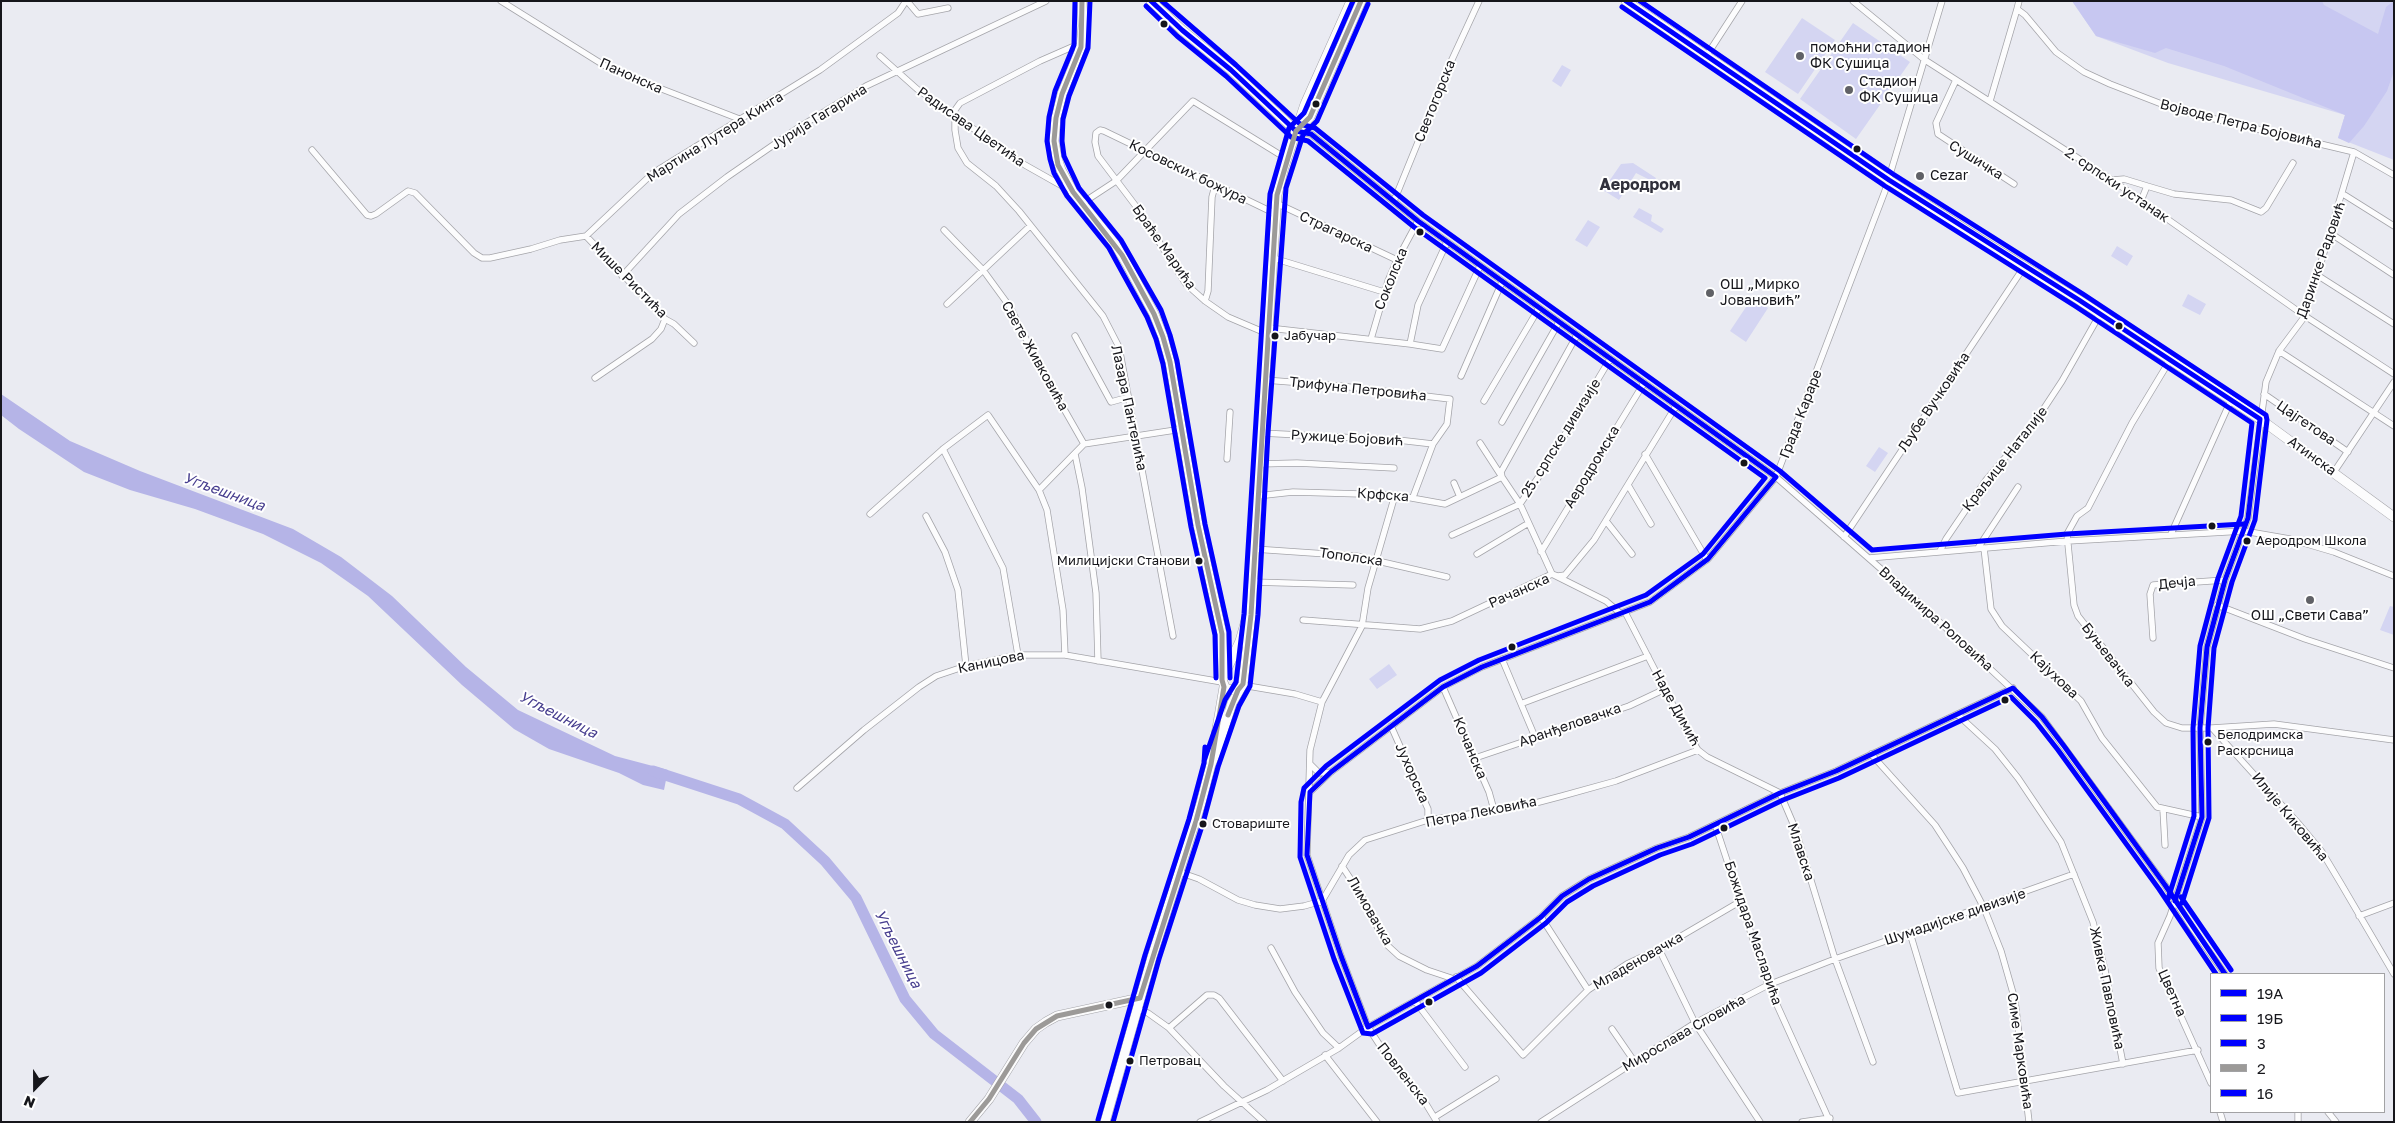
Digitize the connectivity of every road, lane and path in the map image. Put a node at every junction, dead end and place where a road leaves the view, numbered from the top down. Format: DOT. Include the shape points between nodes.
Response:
graph roads {
  1 [pos="501,1"];
  2 [pos="906,1"];
  3 [pos="1046,1"];
  4 [pos="1082,1"];
  5 [pos="1151,1"];
  6 [pos="1351,1"];
  7 [pos="1361,1"];
  8 [pos="1479,1"];
  9 [pos="1626,1"];
  10 [pos="1742,1"];
  11 [pos="1853,1"];
  12 [pos="1942,1"];
  13 [pos="2019,1"];
  14 [pos="948,8"];
  15 [pos="2017,9"];
  16 [pos="1081,47"];
  17 [pos="1707,55"];
  18 [pos="880,56"];
  19 [pos="1925,60"];
  20 [pos="898,71"];
  21 [pos="1956,80"];
  22 [pos="1990,101"];
  23 [pos="955,115"];
  24 [pos="742,120"];
  25 [pos="1100,130"];
  26 [pos="1296,131"];
  27 [pos="312,150"];
  28 [pos="1145,151"];
  29 [pos="2354,152"];
  30 [pos="1287,159"];
  31 [pos="2293,163"];
  32 [pos="2394,175"];
  33 [pos="1889,180"];
  34 [pos="2112,180"];
  35 [pos="1116,181"];
  36 [pos="2014,184"];
  37 [pos="1215,186"];
  38 [pos="2147,186"];
  39 [pos="1069,187"];
  40 [pos="2343,194"];
  41 [pos="1394,201"];
  42 [pos="2141,201"];
  43 [pos="1276,203"];
  44 [pos="1082,204"];
  45 [pos="1276,214"];
  46 [pos="1418,221"];
  47 [pos="1030,226"];
  48 [pos="2394,226"];
  49 [pos="944,230"];
  50 [pos="2330,233"];
  51 [pos="586,236"];
  52 [pos="1446,242"];
  53 [pos="1273,258"];
  54 [pos="1397,260"];
  55 [pos="1480,266"];
  56 [pos="2024,267"];
  57 [pos="984,270"];
  58 [pos="2317,275"];
  59 [pos="2394,275"];
  60 [pos="622,276"];
  61 [pos="1502,282"];
  62 [pos="1384,292"];
  63 [pos="1205,301"];
  64 [pos="947,304"];
  65 [pos="1539,308"];
  66 [pos="2100,314"];
  67 [pos="2305,316"];
  68 [pos="665,319"];
  69 [pos="1559,322"];
  70 [pos="2394,324"];
  71 [pos="1269,331"];
  72 [pos="1577,335"];
  73 [pos="1075,336"];
  74 [pos="1371,339"];
  75 [pos="694,343"];
  76 [pos="1410,344"];
  77 [pos="2279,351"];
  78 [pos="1610,358"];
  79 [pos="2170,360"];
  80 [pos="2394,374"];
  81 [pos="1462,376"];
  82 [pos="595,378"];
  83 [pos="1265,380"];
  84 [pos="2394,382"];
  85 [pos="1644,383"];
  86 [pos="2264,394"];
  87 [pos="1129,397"];
  88 [pos="2231,400"];
  89 [pos="1484,401"];
  90 [pos="1676,406"];
  91 [pos="1230,412"];
  92 [pos="2374,413"];
  93 [pos="2260,419"];
  94 [pos="1502,422"];
  95 [pos="2394,426"];
  96 [pos="1182,429"];
  97 [pos="1261,433"];
  98 [pos="1137,436"];
  99 [pos="1480,443"];
  100 [pos="1084,444"];
  101 [pos="1433,444"];
  102 [pos="943,449"];
  103 [pos="2348,452"];
  104 [pos="1075,454"];
  105 [pos="1645,454"];
  106 [pos="1227,459"];
  107 [pos="1259,464"];
  108 [pos="1394,468"];
  109 [pos="2334,472"];
  110 [pos="1501,474"];
  111 [pos="1776,478"];
  112 [pos="1454,484"];
  113 [pos="1628,485"];
  114 [pos="2018,487"];
  115 [pos="1039,490"];
  116 [pos="1395,495"];
  117 [pos="1257,496"];
  118 [pos="1413,497"];
  119 [pos="1460,497"];
  120 [pos="1520,504"];
  121 [pos="870,514"];
  122 [pos="926,516"];
  123 [pos="2394,517"];
  124 [pos="1606,521"];
  125 [pos="1528,524"];
  126 [pos="1651,524"];
  127 [pos="2244,531"];
  128 [pos="1452,534"];
  129 [pos="2171,534"];
  130 [pos="1844,537"];
  131 [pos="2068,541"];
  132 [pos="1981,548"];
  133 [pos="1254,549"];
  134 [pos="1940,551"];
  135 [pos="1541,552"];
  136 [pos="1477,554"];
  137 [pos="1632,554"];
  138 [pos="1869,558"];
  139 [pos="1378,560"];
  140 [pos="1707,560"];
  141 [pos="1552,574"];
  142 [pos="2394,576"];
  143 [pos="1447,577"];
  144 [pos="2225,580"];
  145 [pos="1253,582"];
  146 [pos="1353,585"];
  147 [pos="1252,596"];
  148 [pos="2217,605"];
  149 [pos="1622,613"];
  150 [pos="1303,620"];
  151 [pos="1362,626"];
  152 [pos="1174,636"];
  153 [pos="2153,638"];
  154 [pos="1018,655"];
  155 [pos="1065,655"];
  156 [pos="1648,656"];
  157 [pos="1502,659"];
  158 [pos="1098,662"];
  159 [pos="966,666"];
  160 [pos="2394,668"];
  161 [pos="1224,680"];
  162 [pos="1241,685"];
  163 [pos="1443,687"];
  164 [pos="2013,688"];
  165 [pos="1665,689"];
  166 [pos="1322,702"];
  167 [pos="1523,703"];
  168 [pos="1958,714"];
  169 [pos="1391,726"];
  170 [pos="2200,728"];
  171 [pos="2212,728"];
  172 [pos="1535,737"];
  173 [pos="2394,740"];
  174 [pos="1698,750"];
  175 [pos="1871,754"];
  176 [pos="1475,758"];
  177 [pos="1309,762"];
  178 [pos="1210,764"];
  179 [pos="1331,772"];
  180 [pos="797,788"];
  181 [pos="1310,792"];
  182 [pos="1780,793"];
  183 [pos="2163,808"];
  184 [pos="1494,810"];
  185 [pos="2202,817"];
  186 [pos="1428,820"];
  187 [pos="1715,824"];
  188 [pos="2165,845"];
  189 [pos="1342,866"];
  190 [pos="1179,872"];
  191 [pos="2074,874"];
  192 [pos="1322,901"];
  193 [pos="1741,901"];
  194 [pos="2175,901"];
  195 [pos="2394,903"];
  196 [pos="1984,908"];
  197 [pos="2358,916"];
  198 [pos="1541,917"];
  199 [pos="1910,933"];
  200 [pos="1271,948"];
  201 [pos="1659,949"];
  202 [pos="1835,959"];
  203 [pos="2224,973"];
  204 [pos="2394,974"];
  205 [pos="1455,978"];
  206 [pos="1768,985"];
  207 [pos="1588,990"];
  208 [pos="1140,998"];
  209 [pos="1415,1001"];
  210 [pos="1137,1009"];
  211 [pos="1695,1023"];
  212 [pos="1368,1027"];
  213 [pos="1169,1028"];
  214 [pos="1612,1029"];
  215 [pos="1338,1048"];
  216 [pos="2198,1050"];
  217 [pos="1325,1055"];
  218 [pos="1634,1061"];
  219 [pos="1873,1062"];
  220 [pos="2123,1064"];
  221 [pos="1465,1067"];
  222 [pos="1496,1079"];
  223 [pos="2026,1080"];
  224 [pos="2210,1080"];
  225 [pos="1283,1081"];
  226 [pos="1242,1101"];
  227 [pos="1436,1120"];
  228 [pos="1830,1120"];
  229 [pos="970,1122"];
  230 [pos="1105,1122"];
  231 [pos="1200,1122"];
  232 [pos="1264,1122"];
  233 [pos="1377,1122"];
  234 [pos="1541,1122"];
  235 [pos="1760,1122"];
  236 [pos="1802,1122"];
  237 [pos="2029,1122"];
  1 -- 24 [label="street, Панонска" via="610,69"];
  2 -- 14 [label="street" via="918,14"];
  2 -- 24 [label="street, Мартина Лутера Кинга" via="898,13 856,44"];
  3 -- 20 [label="street, Јурија Гагарина"];
  4 -- 16 [label="street"];
  5 -- 26 [label="street, Владимира Роловића"];
  6 -- 26 [label="street"];
  7 -- 26 [label="street" via="1310,117"];
  8 -- 41 [label="street, Светогорска"];
  9 -- 17 [label="street, Атинска"];
  10 -- 17 [label="street"];
  11 -- 19 [label="street, 2. српски устанак"];
  12 -- 19 [label="street, Града Караре"];
  13 -- 15 [label="street"];
  15 -- 22 [label="street"];
  15 -- 29 [label="street, Војводе Петра Бојовића" via="2056,52 2084,72 2136,96 2176,110"];
  16 -- 23 [label="street" via="1072,47 1040,61 966,100 957,106"];
  16 -- 39 [label="street" via="1060,99 1055,125 1058,165"];
  17 -- 33 [label="street, Атинска"];
  18 -- 20 [label="street, Радисава Цветића"];
  19 -- 21 [label="street, 2. српски устанак"];
  19 -- 33 [label="street, Града Караре"];
  20 -- 23 [label="street, Радисава Цветића" via="904,79"];
  20 -- 60 [label="street, Јурија Гагарина" via="866,86 798,128 727,177 680,214"];
  21 -- 22 [label="street, 2. српски устанак"];
  21 -- 36 [label="street, Сушичка" via="1936,123 1938,134"];
  22 -- 34 [label="street, 2. српски устанак"];
  23 -- 39 [label="street, Радисава Цветића" via="1025,165"];
  23 -- 47 [label="street, Лазара Пантелића" via="956,139 962,157 1003,193"];
  24 -- 51 [label="street, Мартина Лутера Кинга" via="653,173"];
  25 -- 28 [label="street, Косовских божура"];
  25 -- 35 [label="street, Браће Марића" via="1095,137 1097,152"];
  26 -- 30 [label="street"];
  26 -- 41 [label="street, Владимира Роловића" via="1310,134"];
  27 -- 51 [label="street" via="367,215 376,214 408,191 415,193 482,258"];
  28 -- 30 [label="street" via="1193,101"];
  28 -- 35 [label="street"];
  28 -- 37 [label="street, Косовских божура"];
  29 -- 32 [label="street, Војводе Петра Бојовића"];
  29 -- 40 [label="street, Даринке Радовић"];
  30 -- 43 [label="street"];
  31 -- 38 [label="street" via="2266,208 2259,212 2231,200 2174,194"];
  33 -- 56 [label="street, Атинска"];
  33 -- 111 [label="street, Града Караре"];
  34 -- 38 [label="street" via="2124,179"];
  34 -- 42 [label="street, 2. српски устанак"];
  35 -- 44 [label="street"];
  35 -- 63 [label="street, Браће Марића" via="1186,284"];
  37 -- 45 [label="street, Косовских божура"];
  37 -- 63 [label="street"];
  38 -- 42 [label="street"];
  39 -- 44 [label="street"];
  40 -- 48 [label="street"];
  40 -- 50 [label="street, Даринке Радовић"];
  41 -- 46 [label="street, Владимира Роловића"];
  42 -- 67 [label="street, 2. српски устанак"];
  43 -- 45 [label="street"];
  43 -- 54 [label="street, Страгарска"];
  44 -- 96 [label="street" via="1122,255 1154,314 1167,348"];
  45 -- 53 [label="street"];
  46 -- 52 [label="street, Владимира Роловића"];
  46 -- 54 [label="street, Соколска"];
  47 -- 57 [label="street"];
  47 -- 87 [label="street, Лазара Пантелића" via="1103,316 1119,347"];
  49 -- 57 [label="street, Свете Живковића"];
  50 -- 58 [label="street, Даринке Радовић"];
  50 -- 59 [label="street"];
  51 -- 60 [label="street, Мише Ристића"];
  52 -- 55 [label="street, Владимира Роловића"];
  52 -- 76 [label="street" via="1418,305"];
  53 -- 62 [label="street"];
  53 -- 71 [label="street"];
  54 -- 62 [label="street, Соколска"];
  55 -- 61 [label="street, Владимира Роловића"];
  55 -- 76 [label="street, Браће Марића" via="1442,350"];
  56 -- 66 [label="street, Атинска"];
  56 -- 130 [label="street, Љубе Вучковића"];
  57 -- 64 [label="street"];
  57 -- 100 [label="street, Свете Живковића" via="1010,308"];
  58 -- 67 [label="street, Даринке Радовић"];
  58 -- 70 [label="street"];
  60 -- 68 [label="street, Мише Ристића"];
  61 -- 65 [label="street, Владимира Роловића"];
  61 -- 81 [label="street"];
  62 -- 74 [label="street, Соколска"];
  63 -- 71 [label="street, Браће Марића" via="1240,324"];
  65 -- 69 [label="street, Владимира Роловића"];
  65 -- 89 [label="street"];
  66 -- 79 [label="street, Атинска"];
  66 -- 134 [label="street, Краљице Наталије" via="2033,425 1986,480"];
  67 -- 77 [label="street, Даринке Радовић"];
  67 -- 80 [label="street, 2. српски устанак"];
  68 -- 75 [label="street, Мише Ристића"];
  68 -- 82 [label="street" via="652,339"];
  69 -- 72 [label="street, Владимира Роловића"];
  69 -- 94 [label="street"];
  71 -- 74 [label="street, Браће Марића"];
  71 -- 83 [label="street"];
  72 -- 78 [label="street, Владимира Роловића"];
  72 -- 110 [label="street"];
  73 -- 87 [label="street" via="1111,402"];
  74 -- 76 [label="street, Браће Марића"];
  77 -- 86 [label="street, Даринке Радовић"];
  77 -- 92 [label="street"];
  78 -- 85 [label="street, Владимира Роловића"];
  78 -- 120 [label="street, 25. српске дивизије"];
  79 -- 88 [label="street, Атинска"];
  79 -- 131 [label="street" via="2132,423 2088,508 2067,534"];
  83 -- 97 [label="street"];
  83 -- 101 [label="street, Трифуна Петровића" via="1450,399 1447,424"];
  84 -- 92 [label="street"];
  85 -- 90 [label="street, Владимира Роловића"];
  85 -- 135 [label="street, Аеродромска"];
  86 -- 93 [label="street, Даринке Радовић"];
  86 -- 103 [label="street, Цајгетова"];
  87 -- 98 [label="street, Лазара Пантелића"];
  88 -- 93 [label="street, Атинска"];
  88 -- 129 [label="street"];
  90 -- 105 [label="street, Рачанска"];
  90 -- 111 [label="street, Владимира Роловића"];
  91 -- 106 [label="street"];
  92 -- 95 [label="street"];
  92 -- 103 [label="street"];
  93 -- 109 [label="street, Атинска"];
  93 -- 127 [label="street, Даринке Радовић"];
  96 -- 98 [label="street"];
  96 -- 161 [label="street" via="1198,525 1222,634"];
  97 -- 101 [label="street, Ружице Бојовић"];
  97 -- 107 [label="street"];
  98 -- 100 [label="street"];
  98 -- 152 [label="street, Лазара Пантелића"];
  99 -- 110 [label="street"];
  100 -- 104 [label="street"];
  101 -- 118 [label="street"];
  102 -- 115 [label="street" via="988,415"];
  102 -- 121 [label="street"];
  102 -- 154 [label="street" via="1002,568"];
  103 -- 109 [label="street"];
  104 -- 115 [label="street"];
  104 -- 158 [label="street" via="1096,593"];
  105 -- 113 [label="street, Рачанска"];
  105 -- 140 [label="street"];
  107 -- 108 [label="street"];
  107 -- 117 [label="street"];
  109 -- 123 [label="street, Атинска"];
  110 -- 119 [label="street, Крфска"];
  110 -- 120 [label="street"];
  111 -- 130 [label="street, Владимира Роловића"];
  111 -- 140 [label="street, Града Караре"];
  112 -- 119 [label="street"];
  113 -- 124 [label="street, Рачанска"];
  113 -- 126 [label="street"];
  114 -- 132 [label="street"];
  115 -- 155 [label="street" via="1047,510 1063,610"];
  116 -- 117 [label="street, Крфска" via="1293,492"];
  116 -- 118 [label="street, Крфска"];
  116 -- 139 [label="street, Повленска"];
  117 -- 133 [label="street"];
  118 -- 119 [label="street, Крфска" via="1445,504"];
  120 -- 125 [label="street"];
  120 -- 128 [label="street, 25. српске дивизије"];
  122 -- 159 [label="street" via="945,552 958,590"];
  124 -- 137 [label="street"];
  124 -- 141 [label="street, Рачанска" via="1587,551 1565,575"];
  125 -- 135 [label="street"];
  125 -- 136 [label="street"];
  127 -- 129 [label="street"];
  127 -- 142 [label="street" via="2334,552"];
  127 -- 144 [label="street, Даринке Радовић"];
  129 -- 131 [label="street"];
  130 -- 138 [label="street, Владимира Роловића"];
  131 -- 132 [label="street"];
  131 -- 170 [label="street, Буњевачка" via="2074,605 2078,616 2154,712 2166,723 2182,728"];
  132 -- 134 [label="street"];
  132 -- 183 [label="street, Кајухова" via="1991,608 2002,626 2081,701 2123,766 2153,803"];
  133 -- 139 [label="street, Тополска"];
  133 -- 145 [label="street"];
  134 -- 138 [label="street"];
  135 -- 141 [label="street"];
  138 -- 164 [label="street, Владимира Роловића"];
  139 -- 143 [label="street, Тополска"];
  139 -- 151 [label="street, Повленска" via="1368,588"];
  140 -- 149 [label="street, Града Караре" via="1650,602"];
  141 -- 149 [label="street, Наде Димић" via="1606,601"];
  141 -- 151 [label="street, Рачанска" via="1444,624 1420,629"];
  144 -- 148 [label="street, Даринке Радовић"];
  144 -- 153 [label="street, Дечја" via="2153,585 2150,594"];
  145 -- 146 [label="street"];
  145 -- 147 [label="street"];
  147 -- 161 [label="street" via="1242,636"];
  147 -- 162 [label="street"];
  148 -- 160 [label="street" via="2305,640"];
  148 -- 170 [label="street, Цветна" via="2207,647"];
  149 -- 156 [label="street, Наде Димић"];
  149 -- 157 [label="street, Града Караре"];
  150 -- 151 [label="street, Рачанска"];
  151 -- 166 [label="street, Повленска"];
  154 -- 155 [label="street, Каницова"];
  154 -- 159 [label="street, Каницова"];
  155 -- 158 [label="street, Каницова"];
  156 -- 165 [label="street, Наде Димић"];
  156 -- 167 [label="street"];
  157 -- 163 [label="street, Града Караре"];
  157 -- 167 [label="street"];
  158 -- 161 [label="street, Каницова"];
  159 -- 180 [label="street, Каницова" via="936,676 918,687"];
  161 -- 162 [label="street" via="1229,691"];
  161 -- 162 [label="street" via="1237,671"];
  161 -- 178 [label="street"];
  162 -- 166 [label="street"];
  162 -- 178 [label="street"];
  163 -- 169 [label="street, Града Караре"];
  163 -- 176 [label="street, Кочанска"];
  164 -- 168 [label="street"];
  164 -- 194 [label="street, Владимира Роловића" via="2042,717"];
  165 -- 172 [label="street, Аранђеловачка" via="1629,706"];
  165 -- 174 [label="street, Наде Димић"];
  166 -- 177 [label="street, Повленска"];
  167 -- 172 [label="street"];
  168 -- 175 [label="street"];
  168 -- 191 [label="street, Живка Павловића" via="2018,778 2061,842"];
  169 -- 179 [label="street, Града Караре"];
  169 -- 186 [label="street, Јухорска" via="1428,809"];
  170 -- 171 [label="street"];
  170 -- 185 [label="street, Цветна"];
  171 -- 173 [label="street" via="2274,724"];
  171 -- 197 [label="street, Илије Киковића" via="2322,852"];
  172 -- 176 [label="street, Аранђеловачка"];
  174 -- 182 [label="street, Наде Димић" via="1713,761"];
  174 -- 184 [label="street, Петра Лековића" via="1616,781 1524,806"];
  175 -- 182 [label="street"];
  175 -- 196 [label="street, Симе Марковића" via="1935,824"];
  176 -- 184 [label="street, Кочанска"];
  177 -- 179 [label="street" via="1319,773"];
  177 -- 181 [label="street, Повленска"];
  178 -- 190 [label="street"];
  179 -- 181 [label="street, Града Караре"];
  181 -- 192 [label="street, Повленска" via="1307,855"];
  182 -- 187 [label="street"];
  182 -- 202 [label="street, Млавска" via="1795,828"];
  183 -- 185 [label="street, Кајухова"];
  183 -- 188 [label="street"];
  184 -- 186 [label="street, Петра Лековића"];
  185 -- 194 [label="street, Цветна"];
  186 -- 189 [label="street, Петра Лековића" via="1365,840"];
  187 -- 193 [label="street, Божидара Масларића"];
  187 -- 198 [label="street" via="1589,879 1562,896"];
  189 -- 192 [label="street, Петра Лековића"];
  189 -- 205 [label="street, Лимовачка" via="1386,945 1398,956 1427,970"];
  190 -- 192 [label="street" via="1238,900 1263,907 1288,909"];
  190 -- 208 [label="street"];
  191 -- 196 [label="street, Шумадијске дивизије"];
  191 -- 220 [label="street, Живка Павловића" via="2105,970"];
  192 -- 212 [label="street, Повленска"];
  193 -- 201 [label="street, Младеновачка"];
  193 -- 206 [label="street, Божидара Масларића"];
  194 -- 203 [label="street, Владимира Роловића"];
  194 -- 216 [label="street, Цветна" via="2158,943 2159,968"];
  195 -- 197 [label="street"];
  196 -- 199 [label="street, Шумадијске дивизије"];
  196 -- 223 [label="street, Симе Марковића" via="2016,1000"];
  197 -- 204 [label="street, Илије Киковића"];
  198 -- 205 [label="street" via="1478,966"];
  198 -- 207 [label="street"];
  199 -- 202 [label="street, Шумадијске дивизије"];
  199 -- 223 [label="street" via="1958,1092"];
  200 -- 215 [label="street" via="1295,992"];
  201 -- 207 [label="street, Младеновачка" via="1628,964"];
  201 -- 211 [label="street"];
  202 -- 206 [label="street, Мирослава Словића"];
  202 -- 219 [label="street, Млавска"];
  205 -- 207 [label="street, Младеновачка" via="1523,1055"];
  205 -- 209 [label="street"];
  206 -- 211 [label="street, Мирослава Словића"];
  206 -- 228 [label="street, Божидара Масларића"];
  208 -- 210 [label="street"];
  208 -- 229 [label="street" via="1057,1016 1036,1029"];
  209 -- 212 [label="street"];
  209 -- 221 [label="street"];
  210 -- 213 [label="street"];
  210 -- 230 [label="street"];
  211 -- 218 [label="street, Мирослава Словића"];
  211 -- 235 [label="street"];
  212 -- 215 [label="street"];
  212 -- 227 [label="street, Повленска"];
  213 -- 225 [label="street" via="1207,995 1214,995"];
  213 -- 226 [label="street"];
  214 -- 218 [label="street"];
  215 -- 217 [label="street"];
  216 -- 220 [label="street"];
  216 -- 224 [label="street, Цветна"];
  217 -- 225 [label="street"];
  217 -- 233 [label="street"];
  218 -- 234 [label="street, Мирослава Словића"];
  220 -- 223 [label="street"];
  222 -- 227 [label="street"];
  223 -- 237 [label="street, Симе Марковића"];
  225 -- 226 [label="street"];
  226 -- 231 [label="street"];
  226 -- 232 [label="street"];
  228 -- 236 [label="street"];
}
